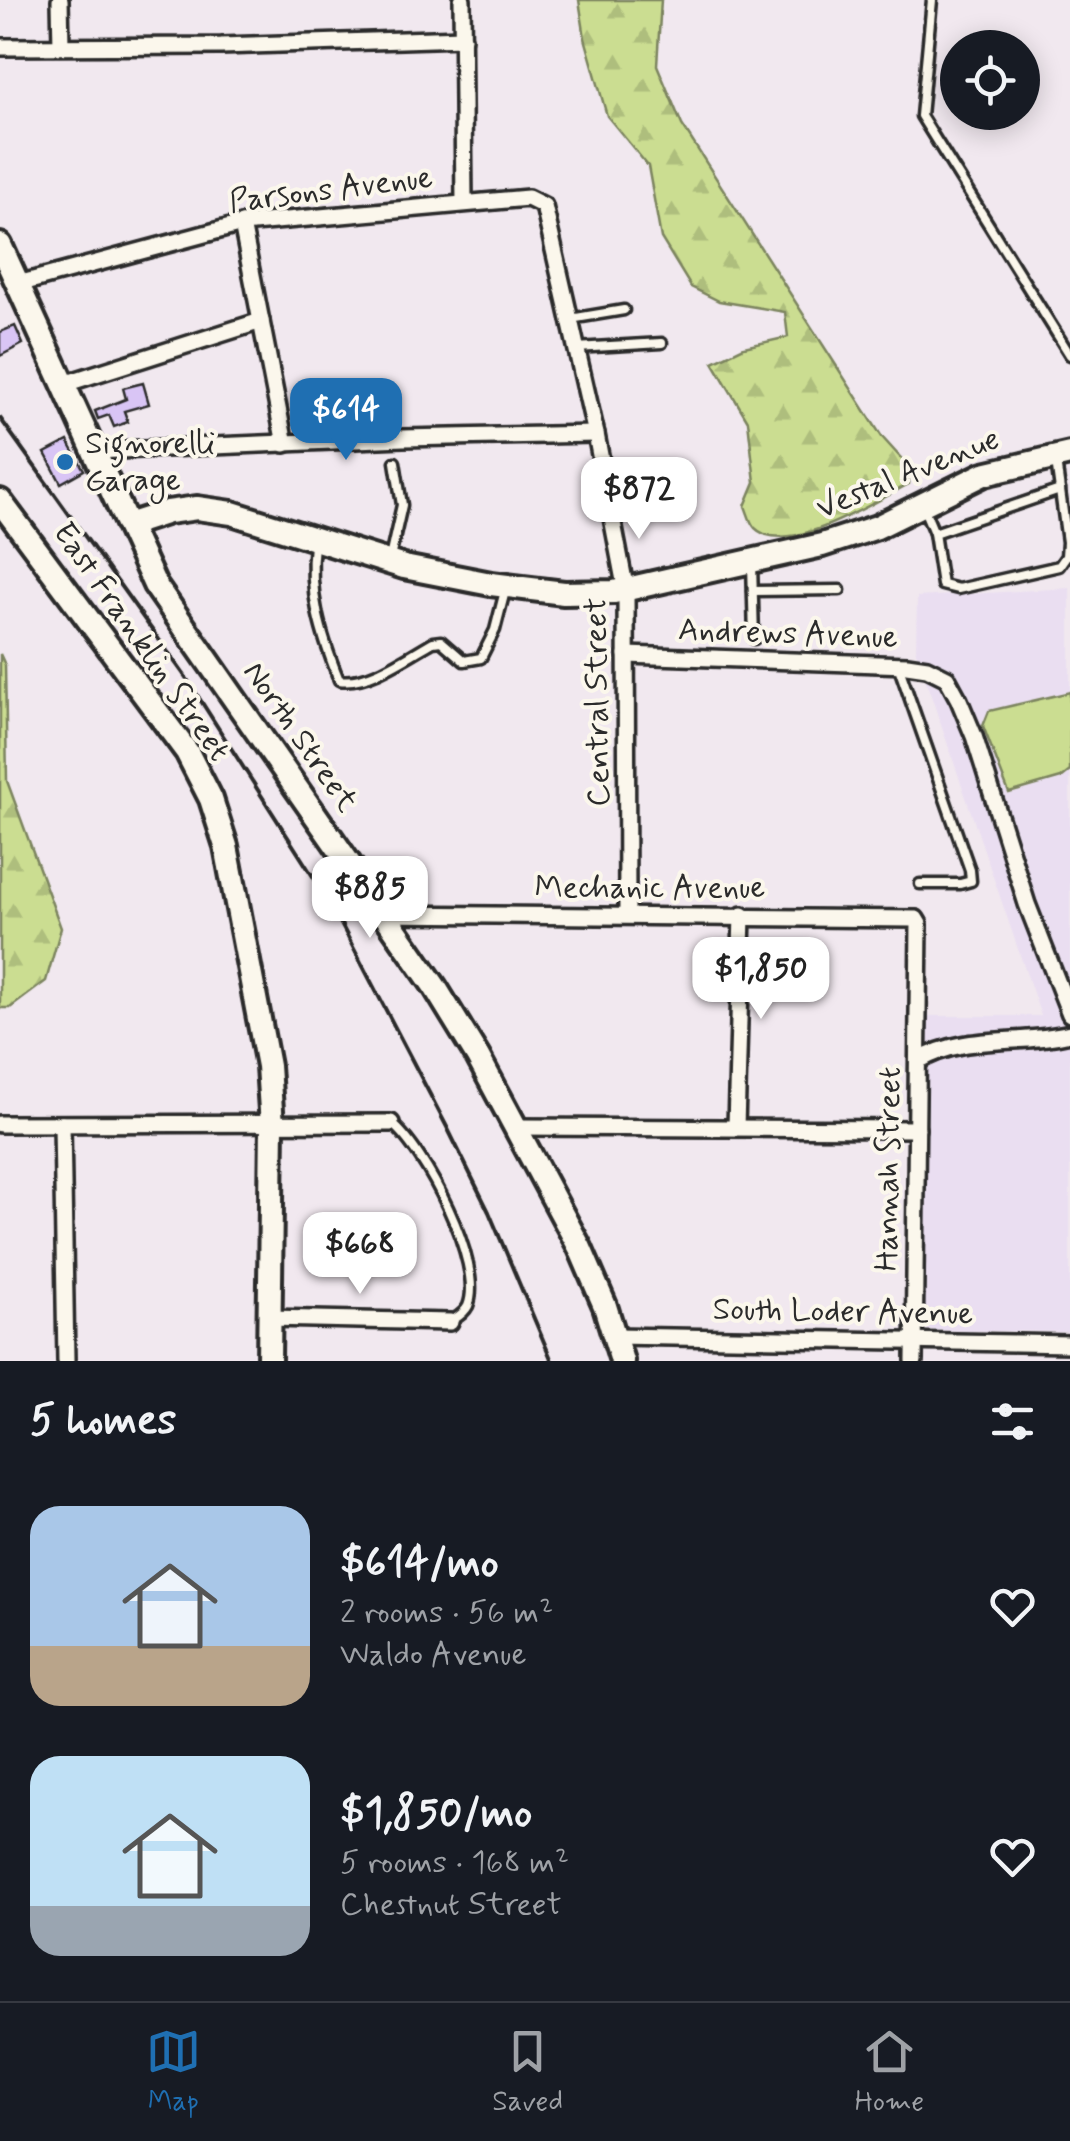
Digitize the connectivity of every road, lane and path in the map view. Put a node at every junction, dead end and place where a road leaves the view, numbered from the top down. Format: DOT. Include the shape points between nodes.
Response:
graph roads {
  1 [pos="60,0"];
  2 [pos="462,0"];
  3 [pos="932,0"];
  4 [pos="462,38"];
  5 [pos="0,46"];
  6 [pos="61,46"];
  7 [pos="536,200"];
  8 [pos="464,202"];
  9 [pos="242,224"];
  10 [pos="0,245"];
  11 [pos="18,284"];
  12 [pos="624,310"];
  13 [pos="570,319"];
  14 [pos="261,322"];
  15 [pos="662,343"];
  16 [pos="576,348"];
  17 [pos="1070,355"];
  18 [pos="64,384"];
  19 [pos="596,434"];
  20 [pos="285,444"];
  21 [pos="95,451"];
  22 [pos="1063,455"];
  23 [pos="395,462"];
  24 [pos="1060,490"];
  25 [pos="0,501"];
  26 [pos="922,505"];
  27 [pos="128,525"];
  28 [pos="934,533"];
  29 [pos="315,539"];
  30 [pos="389,562"];
  31 [pos="752,562"];
  32 [pos="506,586"];
  33 [pos="840,590"];
  34 [pos="626,591"];
  35 [pos="753,591"];
  36 [pos="754,639"];
  37 [pos="626,655"];
  38 [pos="898,665"];
  39 [pos="920,884"];
  40 [pos="384,914"];
  41 [pos="627,915"];
  42 [pos="742,915"];
  43 [pos="916,919"];
  44 [pos="1070,1014"];
  45 [pos="1070,1033"];
  46 [pos="918,1061"];
  47 [pos="391,1123"];
  48 [pos="0,1124"];
  49 [pos="62,1124"];
  50 [pos="272,1125"];
  51 [pos="516,1127"];
  52 [pos="736,1127"];
  53 [pos="917,1130"];
  54 [pos="269,1318"];
  55 [pos="450,1322"];
  56 [pos="614,1336"];
  57 [pos="914,1340"];
  58 [pos="1070,1344"];
  59 [pos="66,1361"];
  60 [pos="269,1361"];
  61 [pos="622,1361"];
  62 [pos="914,1361"];
  1 -- 6 [label="street"];
  2 -- 4 [label="street"];
  3 -- 17 [label="lane" via="922,116"];
  4 -- 6 [label="street"];
  4 -- 8 [label="street"];
  5 -- 6 [label="street"];
  7 -- 8 [label="street, Parsons Avenue"];
  7 -- 13 [label="street, Central Street" via="544,206"];
  8 -- 9 [label="street, Parsons Avenue"];
  9 -- 11 [label="street, Parsons Avenue"];
  9 -- 14 [label="street"];
  10 -- 11 [label="street, North Street"];
  11 -- 18 [label="street, North Street"];
  12 -- 13 [label="lane"];
  13 -- 16 [label="street, Central Street"];
  14 -- 18 [label="street"];
  14 -- 20 [label="street"];
  15 -- 16 [label="lane"];
  16 -- 19 [label="street, Central Street"];
  18 -- 21 [label="street, North Street"];
  19 -- 20 [label="street"];
  19 -- 34 [label="street, Central Street"];
  20 -- 21 [label="street"];
  21 -- 27 [label="street, North Street"];
  22 -- 24 [label="lane"];
  22 -- 26 [label="street, Vestal Avenue" via="984,474"];
  23 -- 30 [label="lane" via="402,506"];
  24 -- 28 [label="lane"];
  24 -- 28 [label="lane" via="1067,542 1058,566 958,589 942,585"];
  25 -- 50 [label="street, East Franklin Street" via="187,752 211,798 262,1024"];
  26 -- 28 [label="lane"];
  26 -- 31 [label="street, Vestal Avenue" via="877,527"];
  27 -- 29 [label="street, Vestal Avenue" via="197,508"];
  27 -- 40 [label="street, North Street" via="166,602"];
  29 -- 30 [label="street, Vestal Avenue"];
  29 -- 32 [label="lane" via="314,604 339,680 367,676 433,642 441,641 464,661 481,658"];
  30 -- 32 [label="street, Vestal Avenue"];
  31 -- 34 [label="street, Vestal Avenue"];
  31 -- 35 [label="lane"];
  32 -- 34 [label="street, Vestal Avenue"];
  33 -- 35 [label="lane"];
  34 -- 37 [label="street, Central Street"];
  35 -- 36 [label="lane"];
  37 -- 38 [label="street, Andrews Avenue"];
  37 -- 41 [label="street, Central Street"];
  38 -- 39 [label="lane" via="971,880"];
  38 -- 44 [label="street, Andrews Avenue" via="936,671 959,700"];
  40 -- 41 [label="street, Mechanic Avenue"];
  40 -- 51 [label="street, North Street"];
  41 -- 42 [label="street, Mechanic Avenue"];
  42 -- 43 [label="street, Mechanic Avenue"];
  42 -- 52 [label="street"];
  43 -- 46 [label="street, Hannah Street"];
  45 -- 46 [label="street" via="942,1046"];
  46 -- 53 [label="street, Hannah Street"];
  47 -- 50 [label="street"];
  47 -- 55 [label="lane" via="422,1158 465,1255 469,1304"];
  48 -- 49 [label="street"];
  49 -- 50 [label="street"];
  49 -- 59 [label="street"];
  50 -- 54 [label="street, East Franklin Street"];
  51 -- 52 [label="street"];
  51 -- 56 [label="street, North Street" via="580,1248"];
  52 -- 53 [label="street"];
  53 -- 57 [label="street, Hannah Street"];
  54 -- 55 [label="street"];
  54 -- 60 [label="street, East Franklin Street"];
  56 -- 57 [label="street, South Loder Avenue"];
  56 -- 61 [label="street, North Street"];
  57 -- 58 [label="street, South Loder Avenue"];
  57 -- 62 [label="street, Hannah Street"];
}
